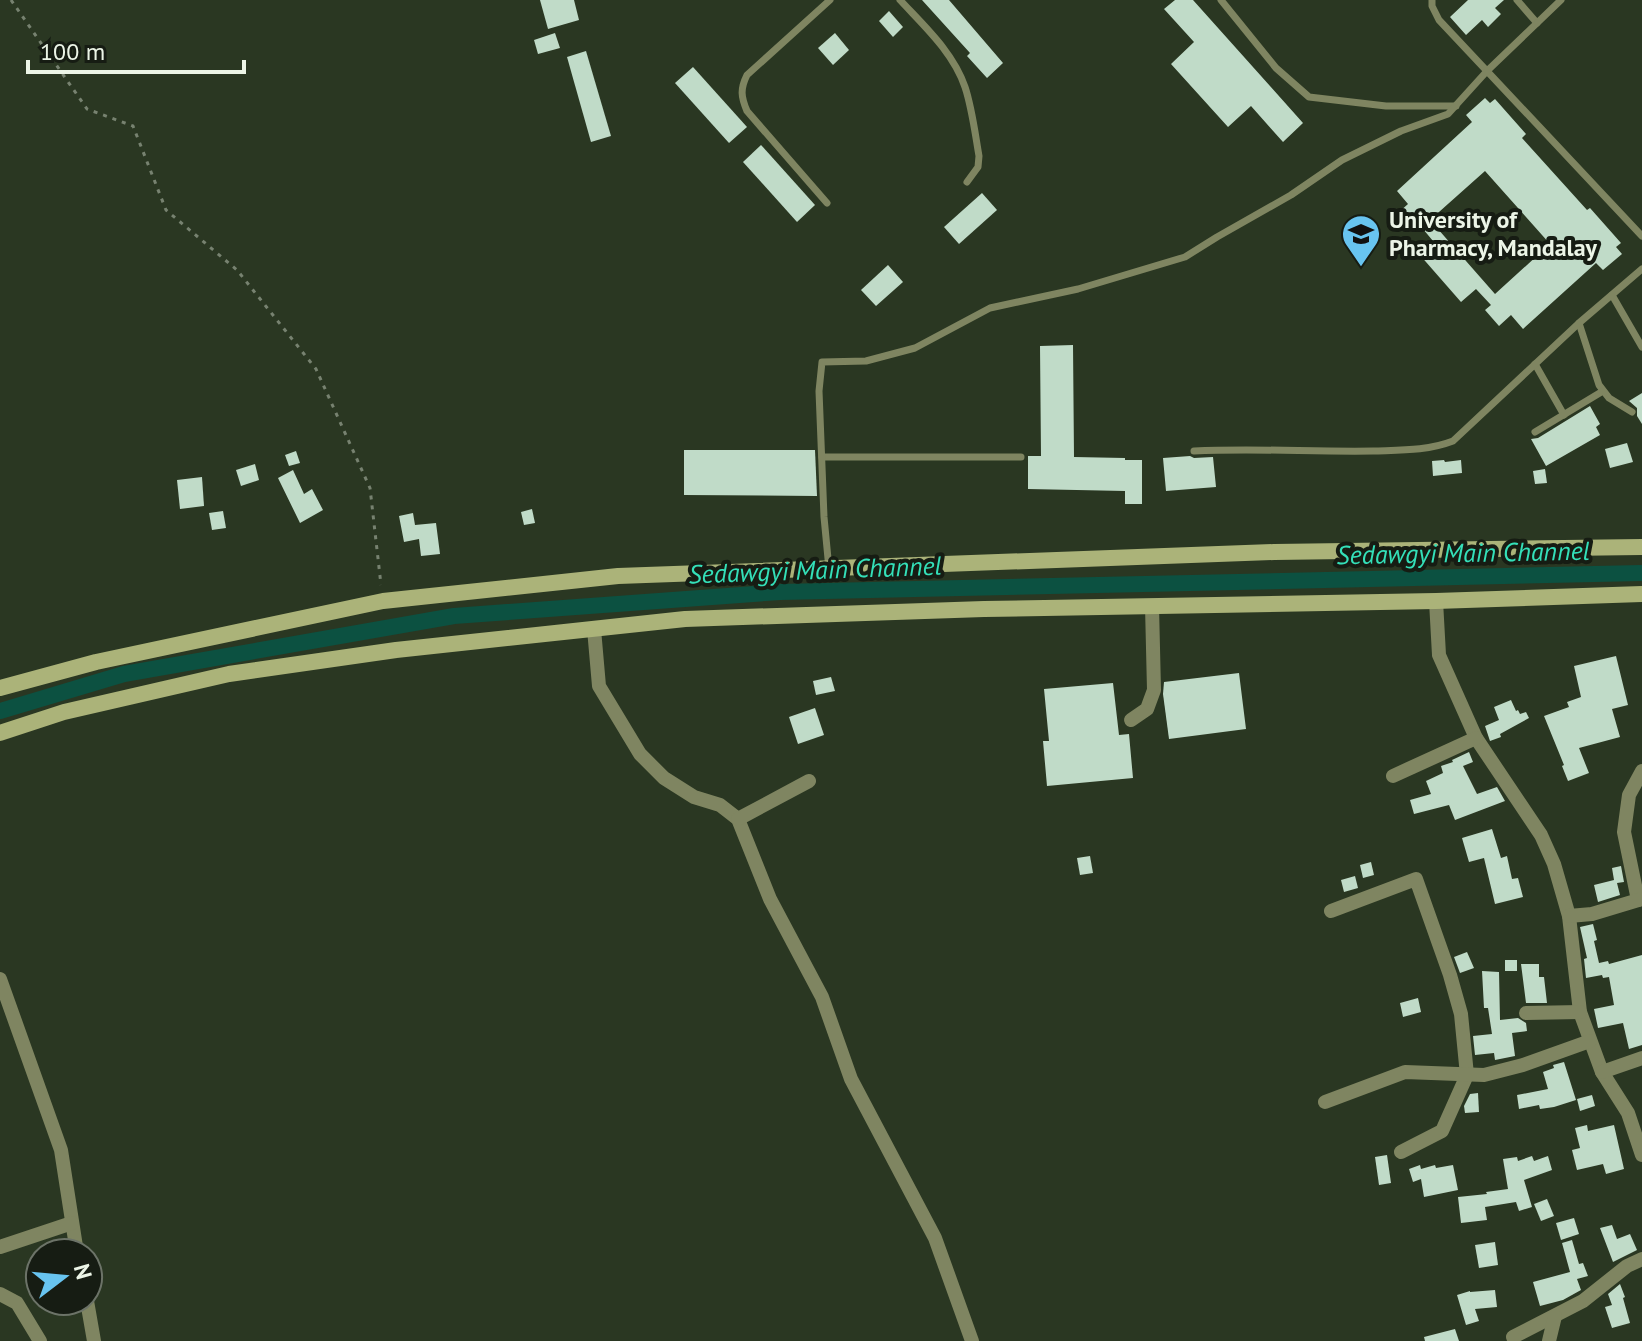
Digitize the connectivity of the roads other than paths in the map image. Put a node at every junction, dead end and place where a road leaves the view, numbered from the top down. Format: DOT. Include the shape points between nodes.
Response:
graph roads {
  1 [pos="830,0"];
  2 [pos="900,0"];
  3 [pos="1221,0"];
  4 [pos="1432,0"];
  5 [pos="1517,0"];
  6 [pos="1561,0"];
  7 [pos="1537,23"];
  8 [pos="1487,71"];
  9 [pos="1456,106"];
  10 [pos="967,182"];
  11 [pos="827,203"];
  12 [pos="1642,236"];
  13 [pos="1642,269"];
  14 [pos="1612,295"];
  15 [pos="1579,323"];
  16 [pos="1642,347"];
  17 [pos="1535,364"];
  18 [pos="1603,391"];
  19 [pos="1632,412"];
  20 [pos="1564,415"];
  21 [pos="1535,432"];
  22 [pos="1194,451"];
  23 [pos="822,457"];
  24 [pos="1021,457"];
  25 [pos="1642,547"];
  26 [pos="829,569"];
  27 [pos="1642,594"];
  28 [pos="1436,601"];
  29 [pos="1152,606"];
  30 [pos="594,629"];
  31 [pos="0,688"];
  32 [pos="1131,720"];
  33 [pos="0,733"];
  34 [pos="1476,738"];
  35 [pos="1642,771"];
  36 [pos="1393,776"];
  37 [pos="809,781"];
  38 [pos="738,819"];
  39 [pos="1640,900"];
  40 [pos="1331,911"];
  41 [pos="1569,916"];
  42 [pos="0,979"];
  43 [pos="1580,1012"];
  44 [pos="1526,1013"];
  45 [pos="1590,1041"];
  46 [pos="1642,1058"];
  47 [pos="1602,1072"];
  48 [pos="1467,1075"];
  49 [pos="1325,1102"];
  50 [pos="1401,1152"];
  51 [pos="1642,1155"];
  52 [pos="72,1223"];
  53 [pos="74,1237"];
  54 [pos="0,1247"];
  55 [pos="1642,1259"];
  56 [pos="0,1294"];
  57 [pos="1555,1316"];
  58 [pos="90,1317"];
  59 [pos="1513,1337"];
  60 [pos="40,1341"];
  61 [pos="94,1341"];
  62 [pos="972,1341"];
  63 [pos="1549,1341"];
  1 -- 11 [label="lane" via="747,75 741,98"];
  2 -- 10 [label="lane" via="955,64 965,88 979,156"];
  3 -- 9 [label="lane" via="1276,68 1309,97 1386,106"];
  4 -- 8 [label="lane" via="1439,20"];
  5 -- 7 [label="lane"];
  6 -- 7 [label="lane"];
  7 -- 8 [label="lane"];
  8 -- 9 [label="lane"];
  8 -- 12 [label="lane"];
  9 -- 23 [label="lane" via="1342,160 1185,257 990,308 915,348 866,361 822,362"];
  13 -- 14 [label="lane"];
  14 -- 15 [label="lane"];
  14 -- 16 [label="lane"];
  15 -- 17 [label="lane"];
  15 -- 18 [label="lane"];
  17 -- 20 [label="lane"];
  17 -- 22 [label="lane" via="1453,441 1439,446"];
  18 -- 19 [label="lane"];
  18 -- 20 [label="lane"];
  20 -- 21 [label="lane"];
  23 -- 24 [label="lane"];
  23 -- 26 [label="lane"];
  25 -- 26 [label="street" via="1274,552"];
  26 -- 31 [label="street" via="618,576 383,601 96,662"];
  27 -- 28 [label="street"];
  28 -- 29 [label="street"];
  28 -- 34 [label="street" via="1439,655"];
  29 -- 30 [label="street" via="685,619"];
  29 -- 32 [label="street" via="1154,690 1147,709"];
  30 -- 33 [label="street" via="229,674 64,712"];
  30 -- 38 [label="street" via="599,686 640,754 664,778"];
  34 -- 36 [label="street"];
  34 -- 41 [label="street" via="1541,835"];
  35 -- 39 [label="street" via="1629,795 1624,832"];
  37 -- 38 [label="street"];
  38 -- 62 [label="street" via="770,899 822,997 851,1079 935,1238"];
  39 -- 41 [label="street"];
  40 -- 48 [label="street" via="1416,879 1461,1014"];
  41 -- 43 [label="street"];
  42 -- 52 [label="street" via="61,1150"];
  43 -- 44 [label="street"];
  43 -- 45 [label="street"];
  45 -- 47 [label="street"];
  45 -- 48 [label="street" via="1523,1065"];
  46 -- 47 [label="street"];
  47 -- 51 [label="street" via="1628,1113"];
  48 -- 49 [label="street" via="1405,1072"];
  48 -- 50 [label="street" via="1442,1131"];
  52 -- 53 [label="street"];
  52 -- 54 [label="street"];
  55 -- 57 [label="street"];
  56 -- 60 [label="street" via="17,1303"];
  57 -- 59 [label="street"];
  57 -- 63 [label="street"];
  58 -- 61 [label="street"];
}
